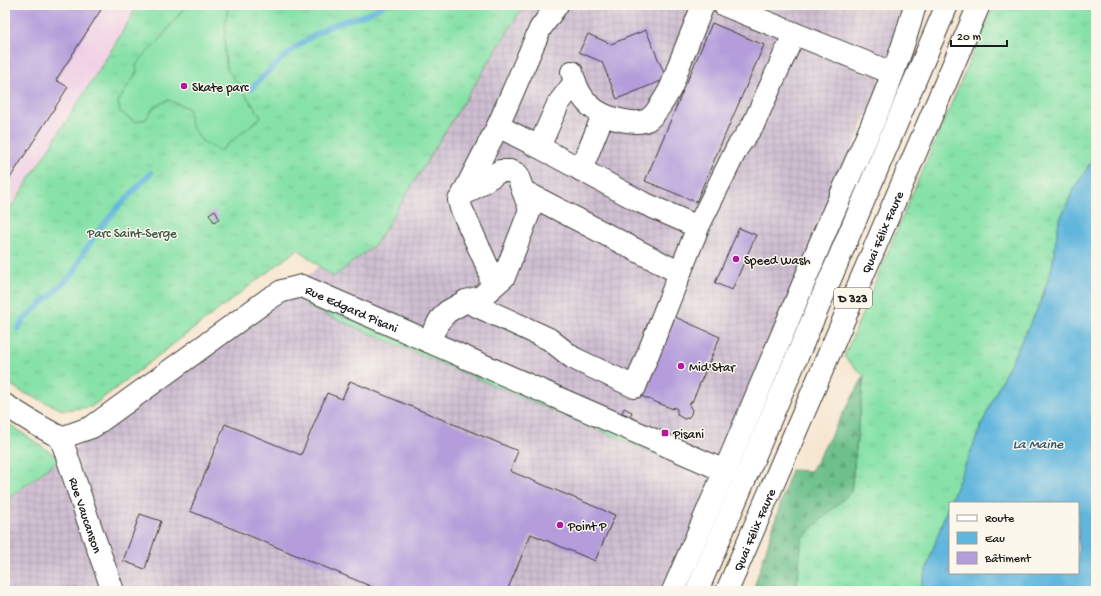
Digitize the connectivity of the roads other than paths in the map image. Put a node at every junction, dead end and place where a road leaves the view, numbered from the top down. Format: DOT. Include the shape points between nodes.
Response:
graph roads {
  1 [pos="557,5"];
  2 [pos="702,5"];
  3 [pos="724,5"];
  4 [pos="915,5"];
  5 [pos="947,5"];
  6 [pos="979,5"];
  7 [pos="794,34"];
  8 [pos="892,73"];
  9 [pos="602,115"];
  10 [pos="498,126"];
  11 [pos="539,147"];
  12 [pos="582,170"];
  13 [pos="523,191"];
  14 [pos="463,195"];
  15 [pos="698,227"];
  16 [pos="680,273"];
  17 [pos="491,289"];
  18 [pos="466,301"];
  19 [pos="428,341"];
  20 [pos="5,405"];
  21 [pos="61,438"];
  22 [pos="726,471"];
  23 [pos="113,591"];
  24 [pos="673,591"];
  25 [pos="697,591"];
  26 [pos="727,591"];
  1 -- 10 [label="main road" via="540,29"];
  2 -- 9 [label="main road" via="668,93 652,116 647,120 634,122"];
  3 -- 7 [label="main road"];
  4 -- 8 [label="main road"];
  5 -- 25 [label="main road, Quai Félix Faure / D 323"];
  6 -- 26 [label="main road, Quai Félix Faure / D 323"];
  7 -- 8 [label="main road"];
  7 -- 15 [label="main road" via="753,125 737,148"];
  8 -- 22 [label="main road"];
  9 -- 11 [label="main road" via="578,92 574,77 558,104"];
  9 -- 12 [label="main road"];
  10 -- 11 [label="main road"];
  10 -- 14 [label="main road"];
  11 -- 12 [label="main road"];
  12 -- 15 [label="main road" via="641,202"];
  13 -- 14 [label="main road" via="517,174 500,171"];
  13 -- 16 [label="main road"];
  13 -- 17 [label="main road" via="530,210 504,277"];
  14 -- 17 [label="main road" via="458,200 490,272"];
  15 -- 16 [label="main road"];
  16 -- 18 [label="main road" via="635,388 573,358 548,338"];
  17 -- 18 [label="main road" via="482,297"];
  18 -- 19 [label="main road" via="447,312"];
  19 -- 21 [label="main road, Rue Edgard Pisani" via="302,286 282,291 92,427"];
  19 -- 22 [label="main road, Rue Edgard Pisani"];
  20 -- 21 [label="main road"];
  21 -- 23 [label="main road, Rue Vaucanson"];
  22 -- 24 [label="main road"];
}
